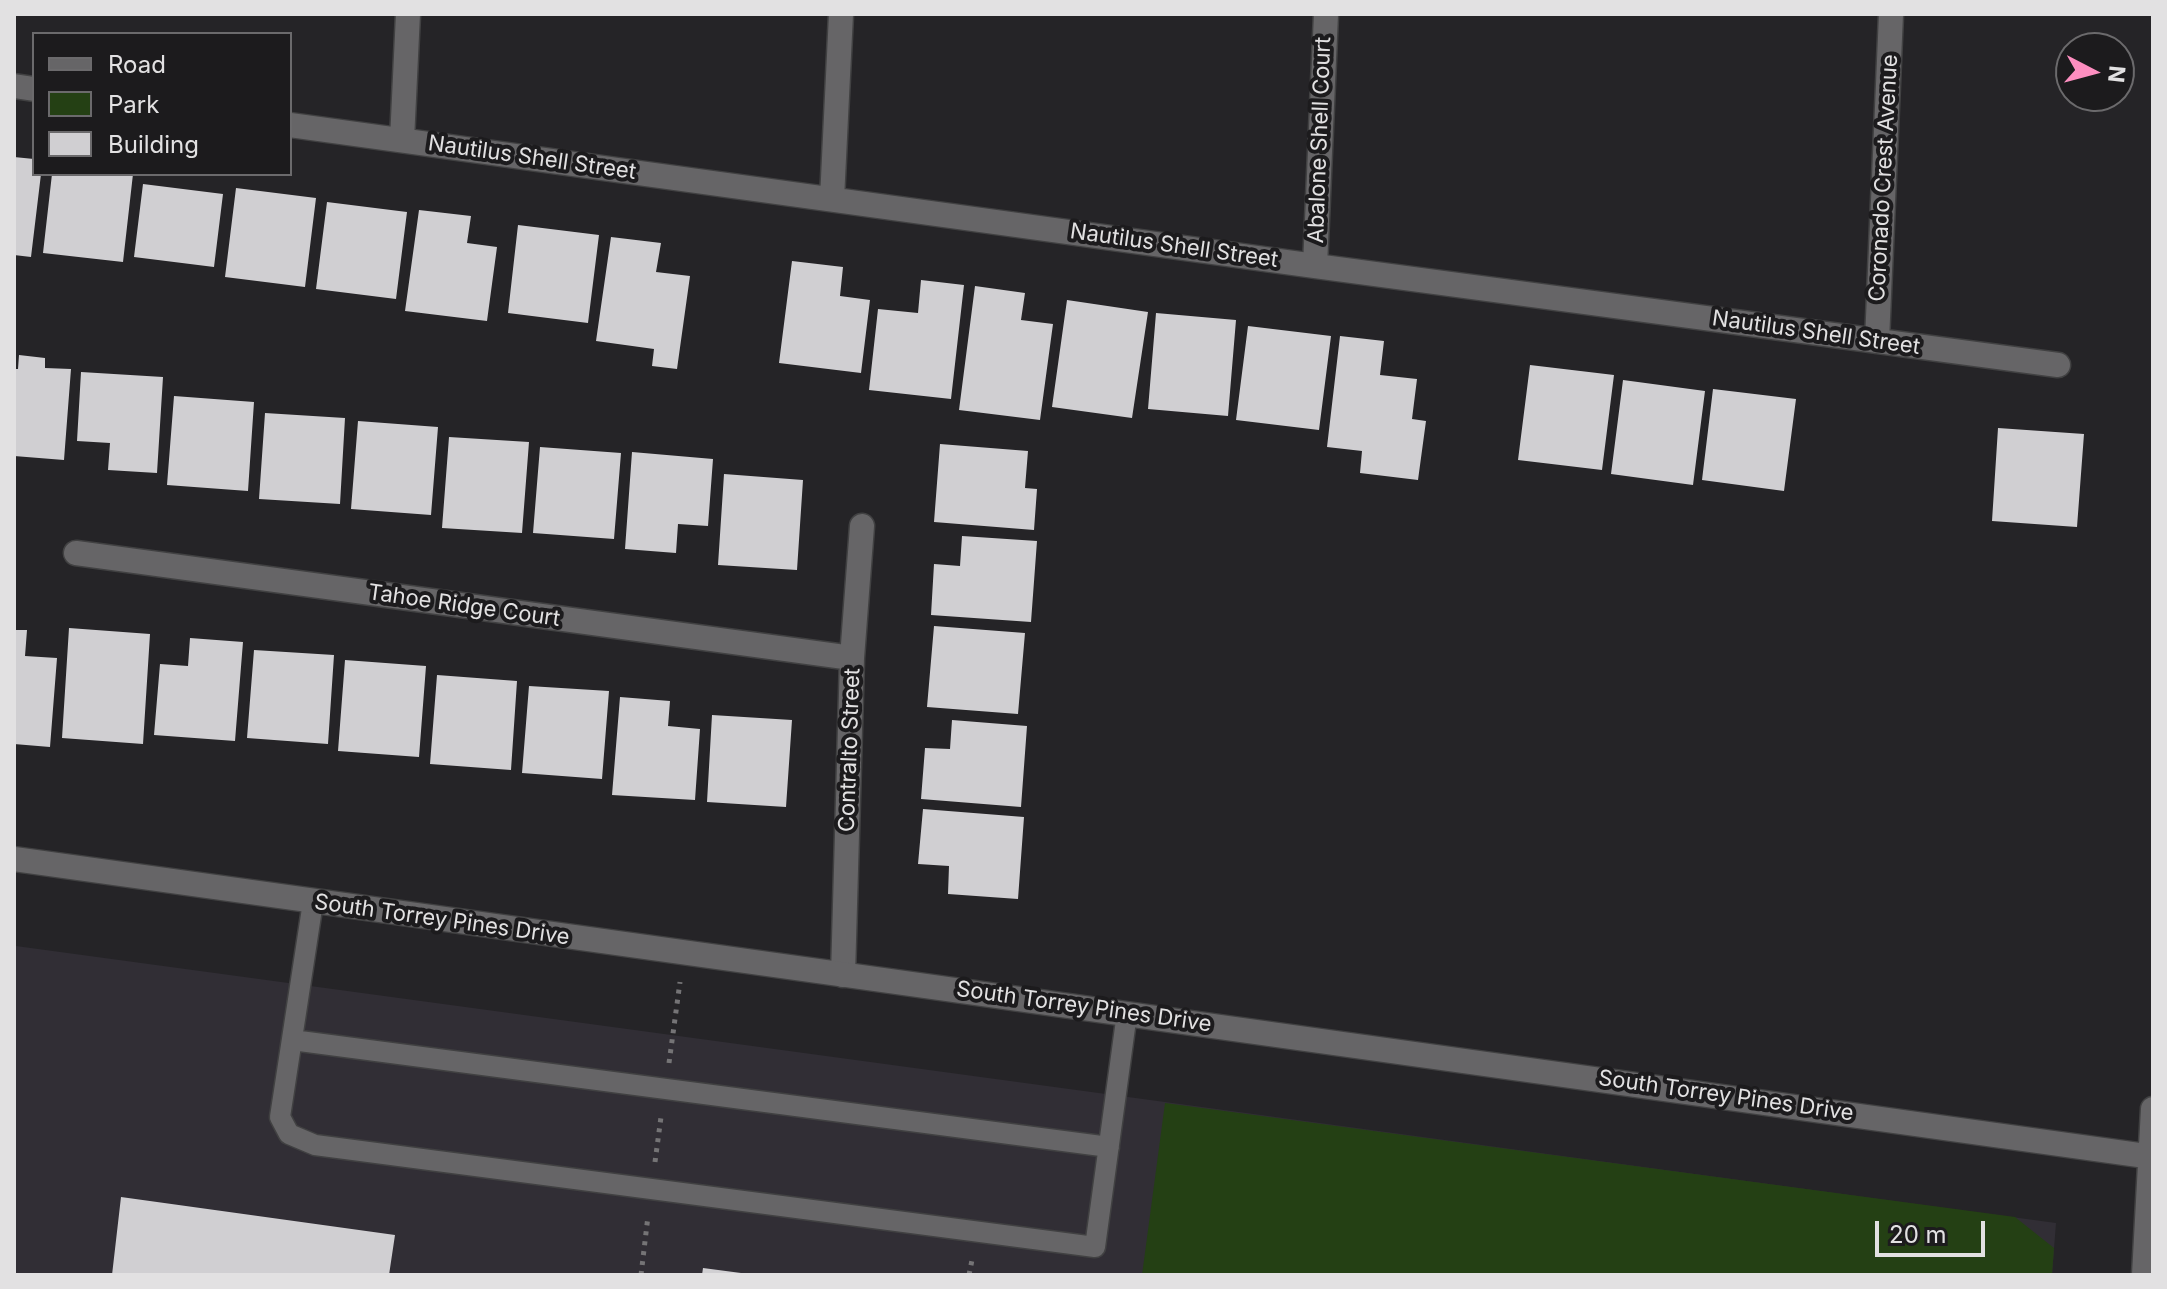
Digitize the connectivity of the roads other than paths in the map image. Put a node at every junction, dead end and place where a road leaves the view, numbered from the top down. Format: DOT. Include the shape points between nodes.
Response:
graph roads {
  1 [pos="408,14"];
  2 [pos="841,14"];
  3 [pos="1326,14"];
  4 [pos="1891,14"];
  5 [pos="292,125"];
  6 [pos="402,140"];
  7 [pos="832,199"];
  8 [pos="1315,266"];
  9 [pos="1877,341"];
  10 [pos="2058,365"];
  11 [pos="862,526"];
  12 [pos="76,553"];
  13 [pos="852,658"];
  14 [pos="14,859"];
  15 [pos="313,902"];
  16 [pos="843,975"];
  17 [pos="1127,1013"];
  18 [pos="292,1040"];
  19 [pos="2153,1109"];
  20 [pos="1109,1147"];
  21 [pos="2152,1156"];
  22 [pos="2144,1275"];
  1 -- 6 [label="street"];
  2 -- 7 [label="street"];
  3 -- 8 [label="street, Abalone Shell Court"];
  4 -- 9 [label="street, Coronado Crest Avenue"];
  5 -- 6 [label="street, Nautilus Shell Street"];
  6 -- 7 [label="street, Nautilus Shell Street"];
  7 -- 8 [label="street, Nautilus Shell Street"];
  8 -- 9 [label="street, Nautilus Shell Street"];
  9 -- 10 [label="street, Nautilus Shell Street"];
  11 -- 13 [label="street, Contralto Street"];
  12 -- 13 [label="street, Tahoe Ridge Court"];
  13 -- 16 [label="street, Contralto Street"];
  14 -- 15 [label="street, South Torrey Pines Drive"];
  15 -- 16 [label="street, South Torrey Pines Drive"];
  15 -- 18 [label="lane"];
  16 -- 17 [label="street, South Torrey Pines Drive"];
  17 -- 20 [label="lane"];
  17 -- 21 [label="street, South Torrey Pines Drive"];
  18 -- 20 [label="lane"];
  18 -- 20 [label="lane" via="280,1117 289,1134 315,1145 1095,1247"];
  19 -- 21 [label="street"];
  21 -- 22 [label="street"];
}
